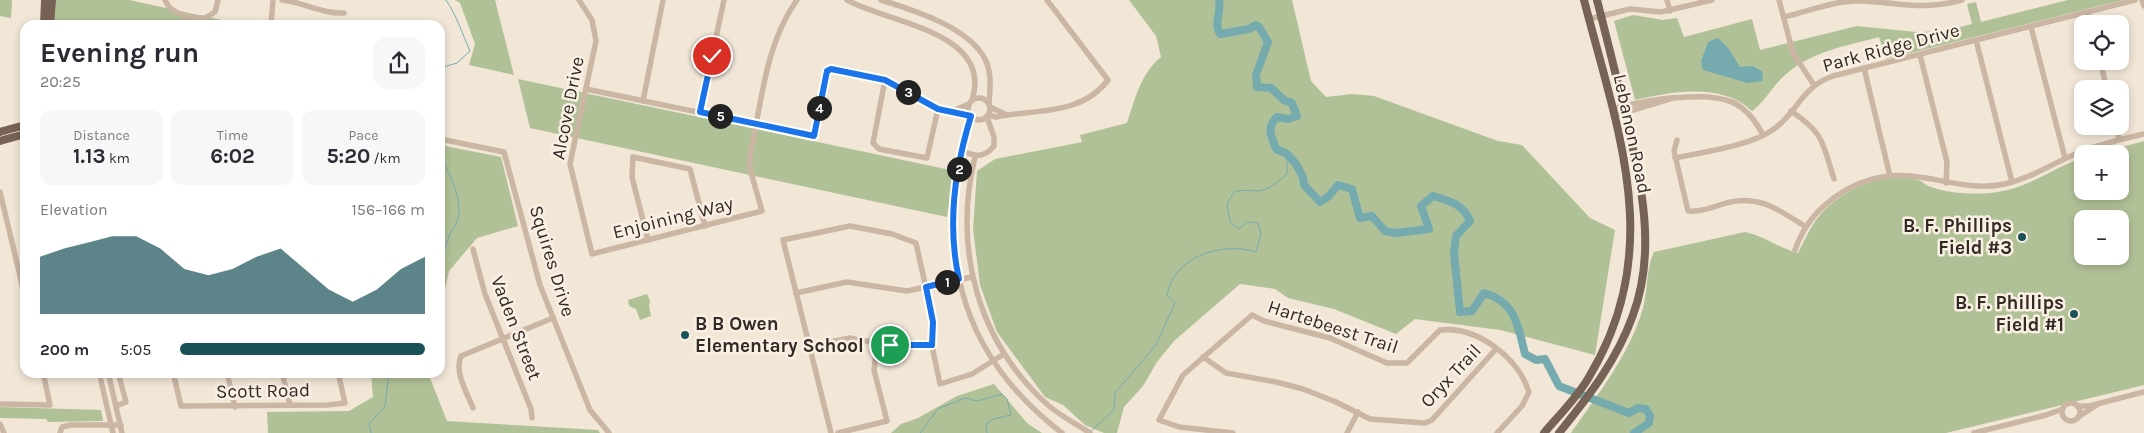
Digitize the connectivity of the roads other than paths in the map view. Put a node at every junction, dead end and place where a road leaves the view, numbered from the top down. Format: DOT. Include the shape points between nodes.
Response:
graph roads {
  1 [pos="45,0"];
  2 [pos="52,0"];
  3 [pos="165,0"];
  4 [pos="218,0"];
  5 [pos="273,0"];
  6 [pos="282,0"];
  7 [pos="581,0"];
  8 [pos="663,0"];
  9 [pos="724,0"];
  10 [pos="797,0"];
  11 [pos="847,0"];
  12 [pos="881,0"];
  13 [pos="1047,0"];
  14 [pos="1584,0"];
  15 [pos="1597,0"];
  16 [pos="1667,0"];
  17 [pos="1712,0"];
  18 [pos="1779,0"];
  19 [pos="1962,0"];
  20 [pos="2135,0"];
  21 [pos="2142,0"];
  22 [pos="1930,3"];
  23 [pos="2144,6"];
  24 [pos="1670,10"];
  25 [pos="2088,12"];
  26 [pos="344,13"];
  27 [pos="1601,15"];
  28 [pos="2089,15"];
  29 [pos="1784,17"];
  30 [pos="1589,18"];
  31 [pos="44,20"];
  32 [pos="50,20"];
  33 [pos="271,20"];
  34 [pos="2031,26"];
  35 [pos="1976,40"];
  36 [pos="1920,54"];
  37 [pos="1864,68"];
  38 [pos="885,80"];
  39 [pos="1814,85"];
  40 [pos="586,89"];
  41 [pos="643,100"];
  42 [pos="971,102"];
  43 [pos="990,105"];
  44 [pos="938,109"];
  45 [pos="1624,110"];
  46 [pos="1790,111"];
  47 [pos="700,112"];
  48 [pos="950,112"];
  49 [pos="1612,113"];
  50 [pos="1007,115"];
  51 [pos="970,116"];
  52 [pos="988,116"];
  53 [pos="757,124"];
  54 [pos="20,126"];
  55 [pos="0,132"];
  56 [pos="2144,134"];
  57 [pos="20,135"];
  58 [pos="1762,135"];
  59 [pos="2118,135"];
  60 [pos="0,140"];
  61 [pos="445,140"];
  62 [pos="1677,140"];
  63 [pos="2119,140"];
  64 [pos="963,151"];
  65 [pos="975,157"];
  66 [pos="1675,158"];
  67 [pos="2065,158"];
  68 [pos="958,175"];
  69 [pos="1890,176"];
  70 [pos="969,179"];
  71 [pos="1834,179"];
  72 [pos="2012,182"];
  73 [pos="1946,183"];
  74 [pos="0,192"];
  75 [pos="1630,196"];
  76 [pos="1643,196"];
  77 [pos="705,226"];
  78 [pos="1806,227"];
  79 [pos="648,240"];
  80 [pos="473,249"];
  81 [pos="1795,250"];
  82 [pos="592,254"];
  83 [pos="20,277"];
  84 [pos="972,277"];
  85 [pos="959,279"];
  86 [pos="926,287"];
  87 [pos="796,293"];
  88 [pos="553,318"];
  89 [pos="503,338"];
  90 [pos="877,343"];
  91 [pos="932,345"];
  92 [pos="810,346"];
  93 [pos="1496,349"];
  94 [pos="1004,354"];
  95 [pos="1203,357"];
  96 [pos="992,361"];
  97 [pos="44,378"];
  98 [pos="100,378"];
  99 [pos="109,378"];
  100 [pos="120,378"];
  101 [pos="174,378"];
  102 [pos="228,378"];
  103 [pos="283,378"];
  104 [pos="339,378"];
  105 [pos="2144,392"];
  106 [pos="2101,403"];
  107 [pos="0,404"];
  108 [pos="290,405"];
  109 [pos="116,406"];
  110 [pos="2077,406"];
  111 [pos="235,407"];
  112 [pos="472,408"];
  113 [pos="2063,409"];
  114 [pos="1358,412"];
  115 [pos="2046,415"];
  116 [pos="2078,417"];
  117 [pos="532,418"];
  118 [pos="2064,418"];
  119 [pos="0,424"];
  120 [pos="111,425"];
  121 [pos="121,425"];
  122 [pos="1561,431"];
  123 [pos="4,433"];
  124 [pos="60,433"];
  125 [pos="113,433"];
  126 [pos="122,433"];
  127 [pos="609,433"];
  128 [pos="831,433"];
  129 [pos="838,433"];
  130 [pos="1062,433"];
  131 [pos="1090,433"];
  132 [pos="1233,433"];
  133 [pos="1347,433"];
  134 [pos="1497,433"];
  135 [pos="1544,433"];
  136 [pos="1974,433"];
  1 -- 31 [label="main road"];
  2 -- 32 [label="main road"];
  3 -- 4 [label="street" via="171,10 205,18 214,12"];
  5 -- 33 [label="street"];
  6 -- 26 [label="street" via="300,2 335,14"];
  7 -- 40 [label="street, Alcove Drive" via="596,34"];
  8 -- 41 [label="street"];
  9 -- 47 [label="street"];
  10 -- 53 [label="street" via="778,32"];
  11 -- 42 [label="street" via="874,13 920,27 961,51 975,70 976,87"];
  12 -- 43 [label="street" via="920,12 970,40 986,62 990,78"];
  13 -- 50 [label="street" via="1108,80 1093,93 1060,110"];
  14 -- 30 [label="main road, Lebanon Road"];
  15 -- 27 [label="main road, Lebanon Road"];
  16 -- 24 [label="street"];
  17 -- 24 [label="street"];
  18 -- 29 [label="street"];
  19 -- 22 [label="street" via="1944,6"];
  20 -- 25 [label="street, Park Ridge Drive"];
  21 -- 23 [label="street"];
  22 -- 29 [label="street" via="1858,1"];
  24 -- 27 [label="street" via="1630,9"];
  25 -- 28 [label="street"];
  25 -- 34 [label="street, Park Ridge Drive"];
  27 -- 30 [label="street"];
  27 -- 45 [label="main road, Lebanon Road"];
  29 -- 39 [label="street" via="1793,53"];
  30 -- 49 [label="main road, Lebanon Road"];
  34 -- 35 [label="street, Park Ridge Drive"];
  34 -- 67 [label="street"];
  35 -- 36 [label="street, Park Ridge Drive"];
  35 -- 72 [label="street"];
  36 -- 37 [label="street, Park Ridge Drive"];
  36 -- 73 [label="street" via="1947,162"];
  37 -- 39 [label="street, Park Ridge Drive" via="1832,76"];
  37 -- 69 [label="street"];
  38 -- 44 [label="street"];
  38 -- 44 [label="street" via="873,143 879,149 927,158"];
  38 -- 53 [label="street" via="831,69 827,71 814,136"];
  39 -- 46 [label="street, Park Ridge Drive"];
  40 -- 41 [label="street"];
  40 -- 82 [label="street, Alcove Drive" via="570,164"];
  41 -- 47 [label="street"];
  42 -- 43 [label="street" via="983,98"];
  42 -- 48 [label="street"];
  42 -- 51 [label="street"];
  43 -- 50 [label="street"];
  43 -- 52 [label="street"];
  44 -- 48 [label="street"];
  45 -- 49 [label="street"];
  45 -- 58 [label="street" via="1675,98 1714,96 1743,108 1752,116"];
  45 -- 76 [label="main road, Lebanon Road"];
  46 -- 58 [label="street, Park Ridge Drive" via="1780,124"];
  46 -- 71 [label="street" via="1812,125 1819,135"];
  47 -- 53 [label="street"];
  48 -- 51 [label="street"];
  49 -- 75 [label="main road, Lebanon Road"];
  50 -- 52 [label="street"];
  51 -- 52 [label="street" via="981,120"];
  51 -- 64 [label="street"];
  52 -- 65 [label="street" via="994,146 982,156"];
  53 -- 77 [label="street, Enjoining Way" via="750,169 762,211"];
  54 -- 55 [label="main road"];
  56 -- 63 [label="street"];
  57 -- 60 [label="main road"];
  58 -- 66 [label="street, Park Ridge Drive"];
  59 -- 63 [label="street"];
  61 -- 88 [label="street, Squires Drive" via="504,152 540,284"];
  62 -- 66 [label="street"];
  63 -- 67 [label="street"];
  64 -- 65 [label="street"];
  64 -- 68 [label="street"];
  65 -- 70 [label="street"];
  66 -- 78 [label="street" via="1688,211 1754,200 1775,206"];
  67 -- 72 [label="street" via="2034,175"];
  68 -- 70 [label="street"];
  68 -- 85 [label="street" via="953,233"];
  69 -- 73 [label="street" via="1911,176"];
  69 -- 78 [label="street" via="1866,181 1841,192 1819,210"];
  70 -- 84 [label="street" via="966,230"];
  72 -- 73 [label="street" via="1982,186"];
  74 -- 83 [label="street"];
  75 -- 76 [label="main road"];
  75 -- 135 [label="main road, Lebanon Road" via="1631,251 1619,310 1600,358 1577,394"];
  76 -- 122 [label="main road, Lebanon Road" via="1645,255 1634,314 1610,364"];
  77 -- 79 [label="street, Enjoining Way"];
  77 -- 79 [label="street" via="690,169 633,157 632,177"];
  78 -- 81 [label="street"];
  79 -- 82 [label="street, Enjoining Way"];
  80 -- 89 [label="street, Vaden Street" via="485,294"];
  84 -- 85 [label="street"];
  84 -- 94 [label="street" via="988,326"];
  85 -- 86 [label="street"];
  85 -- 96 [label="street" via="974,328"];
  86 -- 87 [label="street" via="900,291 847,282"];
  86 -- 87 [label="street" via="916,243 892,234 841,226 783,240"];
  86 -- 91 [label="street" via="933,322"];
  87 -- 92 [label="street"];
  88 -- 89 [label="street"];
  88 -- 127 [label="street, Squires Drive" via="590,410"];
  89 -- 112 [label="street" via="461,356 458,364"];
  89 -- 117 [label="street, Vaden Street"];
  90 -- 91 [label="street"];
  90 -- 92 [label="street" via="848,338"];
  90 -- 129 [label="street" via="874,370 887,421"];
  91 -- 96 [label="street" via="940,384 970,375"];
  92 -- 128 [label="street"];
  93 -- 95 [label="street, Hartebeest Trail" via="1478,336 1439,330 1404,365 1387,363 1330,338 1252,316"];
  93 -- 114 [label="street, Oryx Trail" via="1429,422 1372,419"];
  93 -- 134 [label="street" via="1520,370 1529,396"];
  94 -- 96 [label="street"];
  94 -- 131 [label="street" via="1036,394"];
  95 -- 114 [label="street" via="1226,373 1294,386"];
  95 -- 132 [label="street" via="1180,380 1159,420 1179,427"];
  96 -- 130 [label="street" via="1014,391"];
  97 -- 107 [label="street" via="50,405"];
  98 -- 120 [label="street"];
  99 -- 109 [label="street"];
  100 -- 109 [label="street" via="126,402"];
  101 -- 111 [label="street, Scott Road" via="181,406"];
  102 -- 111 [label="street"];
  103 -- 108 [label="street"];
  104 -- 108 [label="street, Scott Road" via="345,403"];
  105 -- 106 [label="street"];
  106 -- 110 [label="street"];
  106 -- 116 [label="street"];
  108 -- 111 [label="street, Scott Road"];
  109 -- 121 [label="street"];
  110 -- 113 [label="street" via="2070,403"];
  110 -- 116 [label="street"];
  113 -- 115 [label="street"];
  113 -- 118 [label="street"];
  114 -- 133 [label="street"];
  115 -- 118 [label="street"];
  115 -- 136 [label="street"];
  116 -- 118 [label="street" via="2071,421"];
  119 -- 123 [label="street"];
  120 -- 121 [label="street"];
  120 -- 124 [label="street" via="70,425 62,427"];
  120 -- 125 [label="street"];
  121 -- 126 [label="street"];
}
